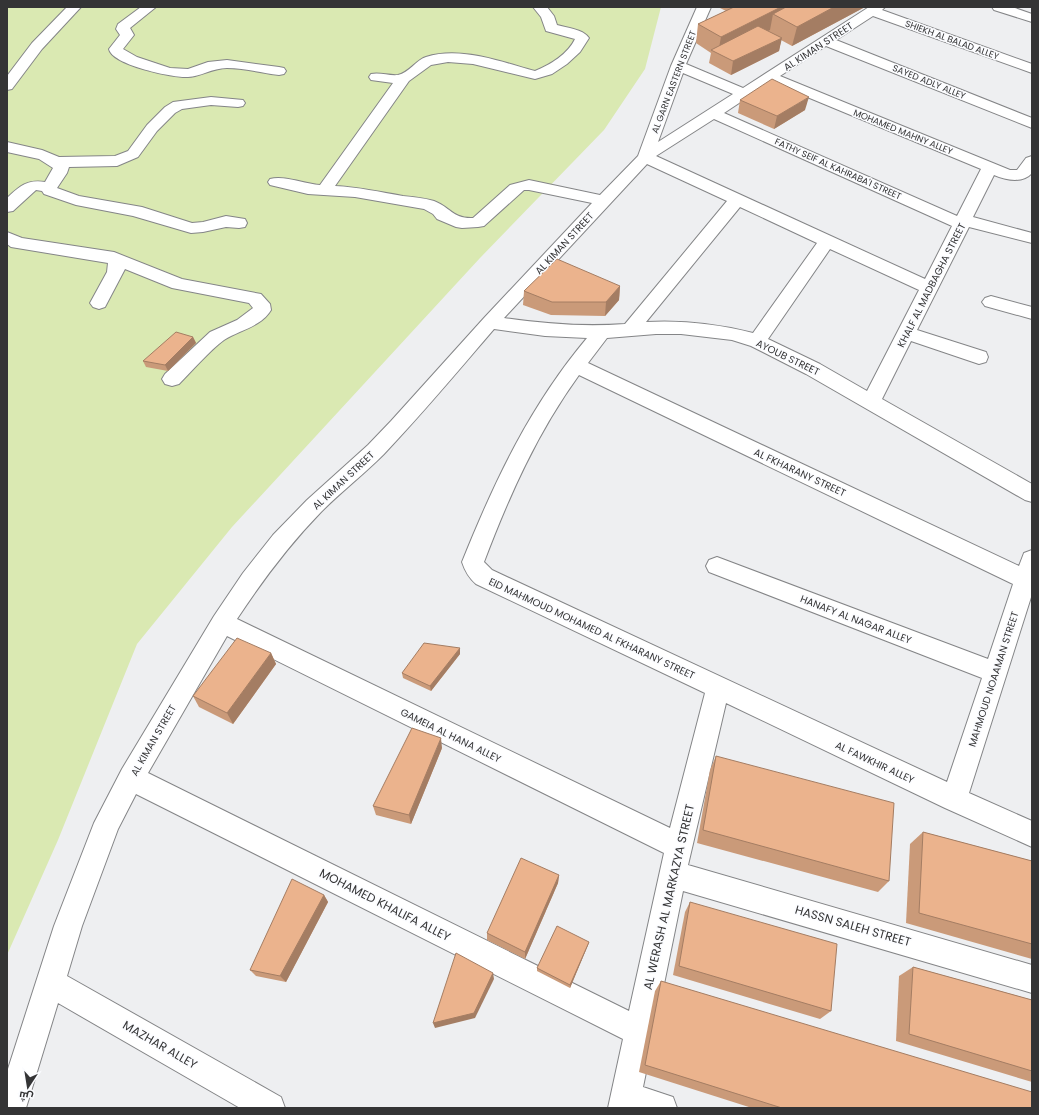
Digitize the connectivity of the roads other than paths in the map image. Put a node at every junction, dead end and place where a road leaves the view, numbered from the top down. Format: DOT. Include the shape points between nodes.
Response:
graph roads {
  1 [pos="74,7"];
  2 [pos="149,7"];
  3 [pos="540,7"];
  4 [pos="704,7"];
  5 [pos="1000,7"];
  6 [pos="875,9"];
  7 [pos="1032,18"];
  8 [pos="826,41"];
  9 [pos="678,66"];
  10 [pos="1032,69"];
  11 [pos="279,71"];
  12 [pos="376,77"];
  13 [pos="770,77"];
  14 [pos="404,78"];
  15 [pos="7,86"];
  16 [pos="744,94"];
  17 [pos="238,103"];
  18 [pos="714,114"];
  19 [pos="1032,123"];
  20 [pos="7,147"];
  21 [pos="645,157"];
  22 [pos="58,162"];
  23 [pos="1032,162"];
  24 [pos="990,168"];
  25 [pos="276,182"];
  26 [pos="49,187"];
  27 [pos="324,190"];
  28 [pos="737,200"];
  29 [pos="604,201"];
  30 [pos="7,207"];
  31 [pos="962,222"];
  32 [pos="239,223"];
  33 [pos="7,237"];
  34 [pos="1032,238"];
  35 [pos="827,241"];
  36 [pos="114,258"];
  37 [pos="929,288"];
  38 [pos="991,302"];
  39 [pos="99,303"];
  40 [pos="1032,313"];
  41 [pos="490,322"];
  42 [pos="631,329"];
  43 [pos="602,332"];
  44 [pos="906,333"];
  45 [pos="757,341"];
  46 [pos="980,357"];
  47 [pos="575,365"];
  48 [pos="172,379"];
  49 [pos="871,402"];
  50 [pos="1032,494"];
  51 [pos="717,566"];
  52 [pos="1028,569"];
  53 [pos="222,623"];
  54 [pos="995,672"];
  55 [pos="718,688"];
  56 [pos="131,778"];
  57 [pos="954,799"];
  58 [pos="1032,834"];
  59 [pos="679,846"];
  60 [pos="673,874"];
  61 [pos="1032,979"];
  62 [pos="50,982"];
  63 [pos="639,1031"];
  64 [pos="624,1102"];
  65 [pos="11,1108"];
  66 [pos="270,1108"];
  67 [pos="662,1108"];
  1 -- 15 [label="street" via="37,46"];
  2 -- 11 [label="street" via="123,27 127,35 116,51 132,60 169,72 189,73 208,66 227,64"];
  3 -- 14 [label="street" via="547,16 551,28 582,38 571,55 543,74 535,76 473,59 453,58 426,61"];
  4 -- 9 [label="street, AL GARN EASTERN STREET"];
  5 -- 7 [label="street"];
  6 -- 8 [label="street, AL KIMAN STREET"];
  6 -- 10 [label="street, SHIEKH AL BALAD ALLEY"];
  8 -- 13 [label="street, AL KIMAN STREET"];
  8 -- 19 [label="street, SAYED ADLY ALLEY"];
  9 -- 16 [label="street"];
  9 -- 21 [label="street, AL GARN EASTERN STREET"];
  12 -- 14 [label="street"];
  13 -- 16 [label="street, AL KIMAN STREET"];
  13 -- 24 [label="street, MOHAMED MAHNY ALLEY"];
  14 -- 27 [label="street"];
  16 -- 18 [label="street, AL KIMAN STREET"];
  17 -- 22 [label="street" via="211,101 178,105 152,128 133,154 118,161"];
  18 -- 21 [label="street, AL KIMAN STREET"];
  18 -- 31 [label="street, FATHY SEIF AL KAHRABA'I STREET"];
  20 -- 22 [label="street" via="34,152"];
  21 -- 28 [label="street"];
  21 -- 29 [label="street, AL KIMAN STREET"];
  22 -- 26 [label="street" via="61,167 60,173"];
  23 -- 24 [label="street, MOHAMED MAHNY ALLEY" via="1027,172 1021,174 1006,174"];
  24 -- 31 [label="street, KHALF AL MADBAGHA STREET"];
  25 -- 27 [label="street"];
  26 -- 30 [label="street" via="29,187"];
  26 -- 32 [label="street" via="50,191 76,200 136,211 191,228 198,229 220,222"];
  27 -- 29 [label="street" via="355,192 428,205 462,223 478,222 521,186 529,185"];
  28 -- 35 [label="street"];
  28 -- 42 [label="street"];
  29 -- 41 [label="street, AL KIMAN STREET"];
  31 -- 34 [label="street, FATHY SEIF AL KAHRABA'I STREET"];
  31 -- 37 [label="street, KHALF AL MADBAGHA STREET"];
  33 -- 36 [label="street" via="17,243"];
  35 -- 37 [label="street"];
  35 -- 45 [label="street"];
  36 -- 39 [label="street" via="117,264 116,272"];
  36 -- 48 [label="street" via="178,284 255,298 261,304 262,310 258,314 217,336"];
  37 -- 44 [label="street, KHALF AL MADBAGHA STREET"];
  38 -- 40 [label="street"];
  41 -- 43 [label="street, AYOUB STREET" via="545,330"];
  41 -- 53 [label="street, AL KIMAN STREET" via="398,426 281,541 250,580"];
  42 -- 43 [label="street, AYOUB STREET"];
  42 -- 45 [label="street, AYOUB STREET" via="681,328 726,333"];
  43 -- 47 [label="street, EID MAHMOUD MOHAMED AL FKHARANY STREET"];
  44 -- 46 [label="street"];
  44 -- 49 [label="street, KHALF AL MADBAGHA STREET"];
  45 -- 49 [label="street, AYOUB STREET"];
  47 -- 52 [label="street, AL FKHARANY STREET"];
  47 -- 55 [label="street, EID MAHMOUD MOHAMED AL FKHARANY STREET" via="521,451 497,501 473,562 474,568 484,577"];
  49 -- 50 [label="street, AYOUB STREET"];
  51 -- 54 [label="street, HANAFY AL NAGAR ALLEY"];
  52 -- 54 [label="street, MAHMOUD NOAAMAN STREET"];
  53 -- 56 [label="street, AL KIMAN STREET"];
  53 -- 59 [label="street, GAMEIA AL HANA ALLEY"];
  54 -- 57 [label="street, MAHMOUD NOAAMAN STREET"];
  55 -- 57 [label="street, AL FAWKHIR ALLEY"];
  55 -- 59 [label="street, AL WERASH AL MARKAZYA STREET"];
  56 -- 62 [label="street, AL KIMAN STREET" via="107,823 87,873"];
  56 -- 63 [label="street, MOHAMED KHALIFA ALLEY"];
  57 -- 58 [label="street, AL FAWKHIR ALLEY"];
  59 -- 60 [label="street, AL WERASH AL MARKAZYA STREET"];
  60 -- 61 [label="street, HASSN SALEH STREET"];
  60 -- 63 [label="street, AL WERASH AL MARKAZYA STREET"];
  62 -- 65 [label="street, AL KIMAN STREET"];
  62 -- 66 [label="street, MAZHAR ALLEY"];
  63 -- 64 [label="street, AL WERASH AL MARKAZYA STREET"];
  64 -- 67 [label="street"];
}
